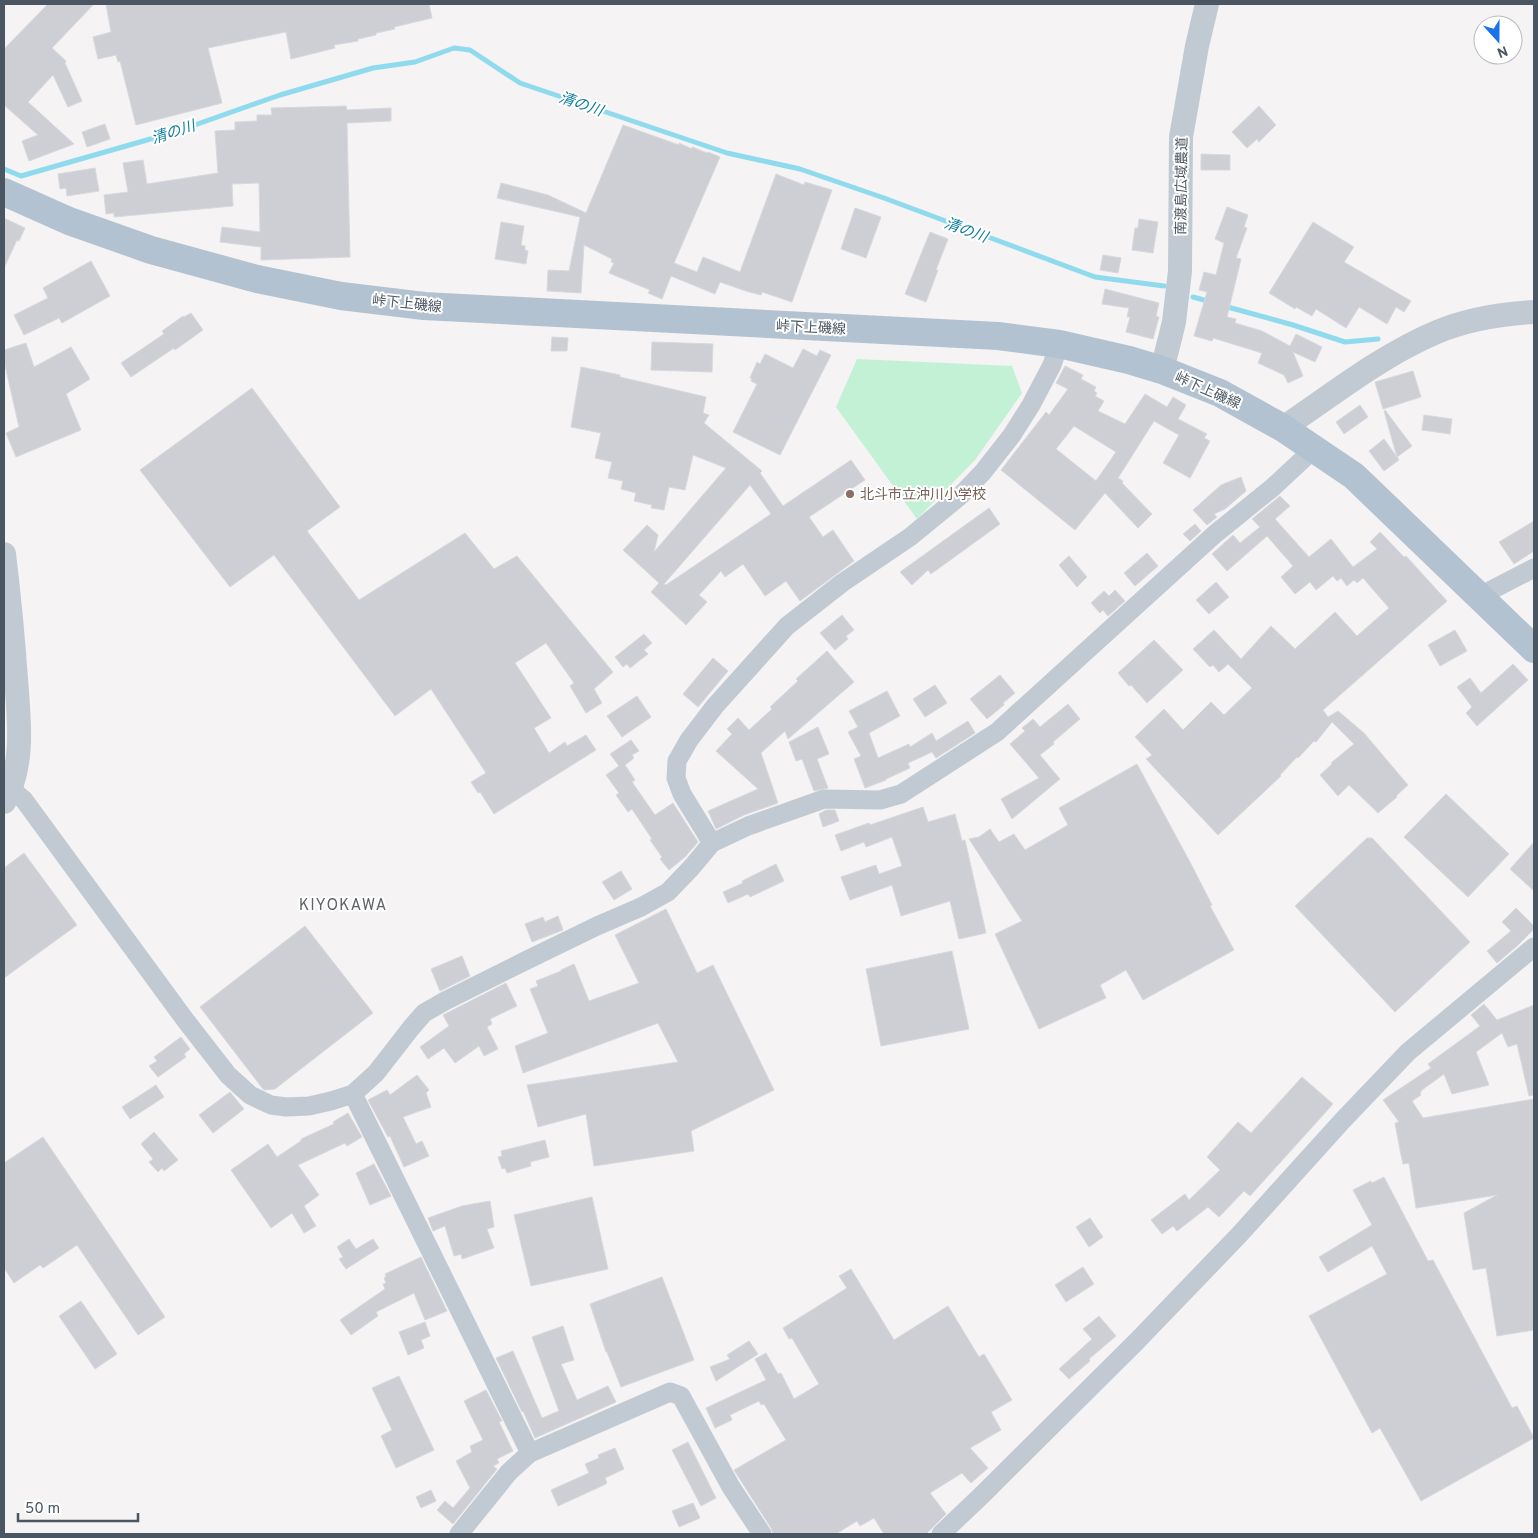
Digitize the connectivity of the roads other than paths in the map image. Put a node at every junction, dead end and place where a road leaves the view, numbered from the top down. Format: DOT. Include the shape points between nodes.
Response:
graph roads {
  1 [pos="1207,4"];
  2 [pos="4,192"];
  3 [pos="1534,312"];
  4 [pos="1059,344"];
  5 [pos="1162,370"];
  6 [pos="1283,428"];
  7 [pos="1315,448"];
  8 [pos="4,554"];
  9 [pos="1534,568"];
  10 [pos="1480,596"];
  11 [pos="1534,649"];
  12 [pos="7,795"];
  13 [pos="712,843"];
  14 [pos="1534,947"];
  15 [pos="353,1094"];
  16 [pos="530,1453"];
  17 [pos="459,1534"];
  18 [pos="762,1534"];
  19 [pos="941,1534"];
  1 -- 5 [label="street, 南渡島広域農道" via="1181,137 1180,271 1174,322"];
  2 -- 4 [label="main road, 峠下上磯線" via="69,221 151,250 257,279 341,296 424,306 998,336"];
  3 -- 6 [label="street" via="1494,315 1436,332 1376,365"];
  4 -- 5 [label="main road, 峠下上磯線"];
  4 -- 13 [label="street" via="1031,405 983,472 960,496 910,537 842,583 787,626 689,740 677,761 676,778 682,794"];
  5 -- 6 [label="main road, 峠下上磯線" via="1220,393"];
  6 -- 7 [label="main road, 峠下上磯線"];
  7 -- 10 [label="main road, 峠下上磯線" via="1354,476"];
  7 -- 13 [label="street" via="990,737 901,794 880,800 824,799 748,826"];
  8 -- 12 [label="street" via="13,624 20,736"];
  9 -- 10 [label="street"];
  10 -- 11 [label="main road, 峠下上磯線"];
  12 -- 15 [label="street" via="24,800 180,1013 228,1075 250,1095 271,1105 286,1107 309,1106"];
  13 -- 15 [label="street" via="668,892 424,1013 376,1074"];
  14 -- 19 [label="street" via="1408,1052 1136,1342"];
  15 -- 16 [label="street"];
  16 -- 17 [label="street" via="509,1472"];
  16 -- 18 [label="street" via="670,1392 681,1396 730,1487"];
}
